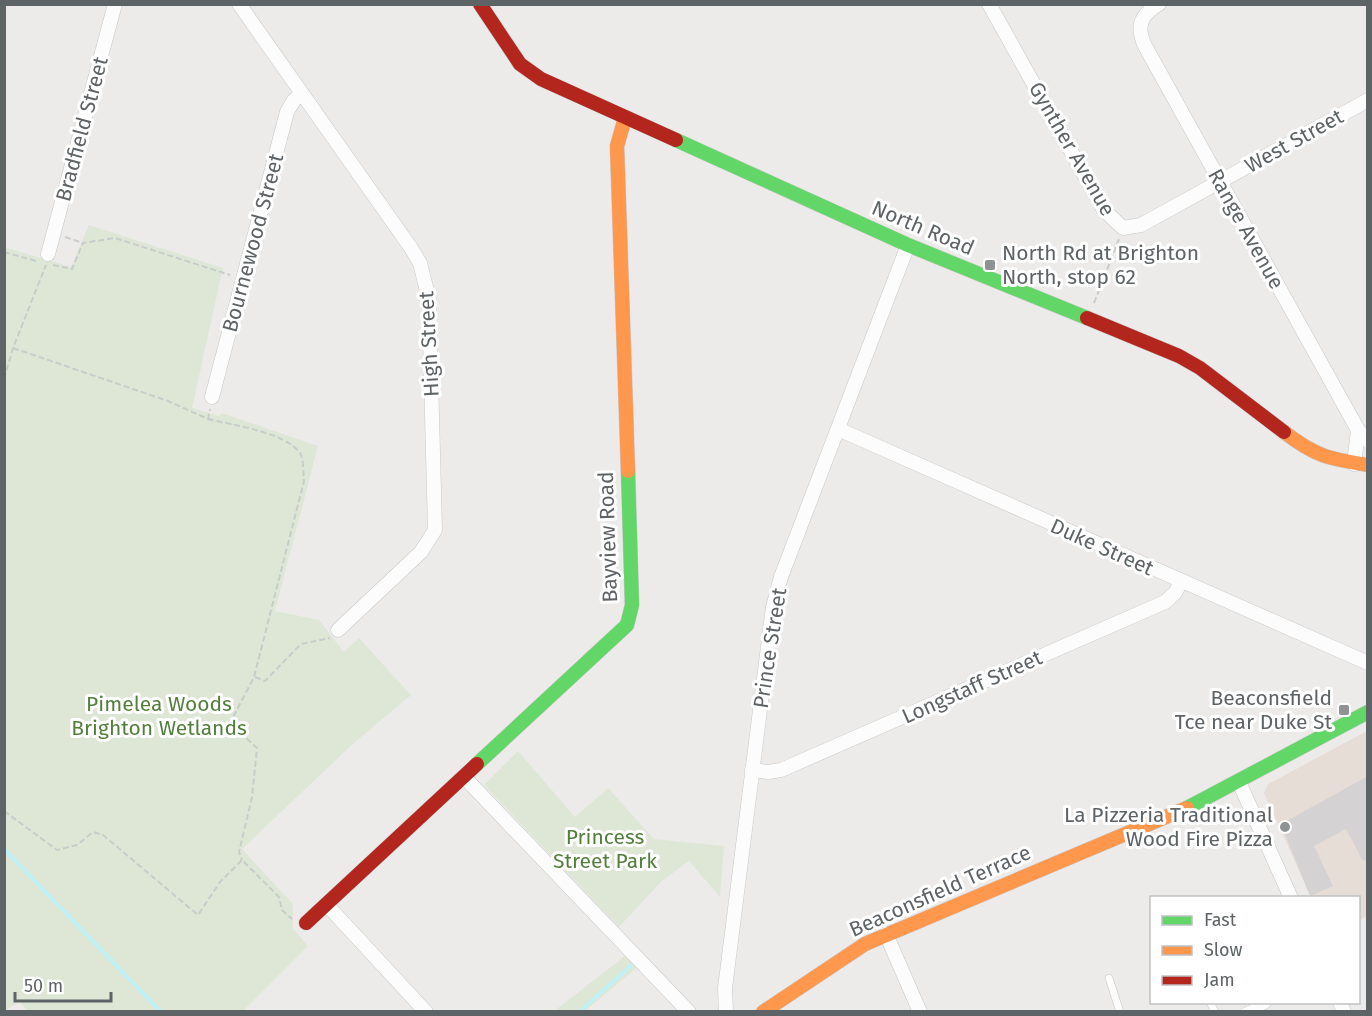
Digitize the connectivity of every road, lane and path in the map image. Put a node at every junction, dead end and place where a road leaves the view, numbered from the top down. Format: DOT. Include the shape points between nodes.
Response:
graph roads {
  1 [pos="115,4"];
  2 [pos="239,4"];
  3 [pos="480,4"];
  4 [pos="989,4"];
  5 [pos="1159,4"];
  6 [pos="302,94"];
  7 [pos="1368,100"];
  8 [pos="625,118"];
  9 [pos="1220,182"];
  10 [pos="1123,228"];
  11 [pos="54,234"];
  12 [pos="82,243"];
  13 [pos="908,245"];
  14 [pos="4,252"];
  15 [pos="47,259"];
  16 [pos="243,279"];
  17 [pos="1094,304"];
  18 [pos="13,348"];
  19 [pos="4,379"];
  20 [pos="212,397"];
  21 [pos="208,419"];
  22 [pos="838,429"];
  23 [pos="1363,435"];
  24 [pos="1361,465"];
  25 [pos="1181,582"];
  26 [pos="338,630"];
  27 [pos="1368,663"];
  28 [pos="254,677"];
  29 [pos="1368,712"];
  30 [pos="752,770"];
  31 [pos="464,777"];
  32 [pos="1239,782"];
  33 [pos="4,811"];
  34 [pos="242,860"];
  35 [pos="1291,896"];
  36 [pos="327,906"];
  37 [pos="306,923"];
  38 [pos="886,934"];
  39 [pos="1109,978"];
  40 [pos="1261,1004"];
  41 [pos="722,1008"];
  42 [pos="426,1011"];
  43 [pos="689,1011"];
  44 [pos="763,1011"];
  45 [pos="920,1011"];
  46 [pos="1120,1011"];
  47 [pos="1244,1011"];
  1 -- 11 [label="street, Bradfield Street"];
  2 -- 6 [label="street, High Street"];
  3 -- 8 [label="street, North Road" via="525,70"];
  4 -- 10 [label="street, Gynther Avenue" via="1104,210"];
  5 -- 9 [label="street, Range Avenue" via="1144,15 1139,26 1145,46"];
  6 -- 16 [label="street, Bournewood Street" via="287,112"];
  6 -- 26 [label="street, High Street" via="411,248 420,263 429,299 435,530 421,552"];
  7 -- 9 [label="street, West Street"];
  8 -- 13 [label="street, North Road"];
  8 -- 31 [label="street, Bayview Road" via="617,146 631,615 620,634"];
  9 -- 10 [label="street, Gynther Avenue" via="1141,225"];
  9 -- 23 [label="street, Range Avenue"];
  10 -- 17 [label="path"];
  11 -- 12 [label="path"];
  11 -- 15 [label="street, Bradfield Street"];
  12 -- 15 [label="path" via="72,269"];
  12 -- 16 [label="path" via="115,238"];
  13 -- 22 [label="street, Prince Street"];
  13 -- 24 [label="street, North Road" via="1179,356 1307,450"];
  14 -- 15 [label="path"];
  15 -- 18 [label="path"];
  16 -- 20 [label="street, Bournewood Street"];
  18 -- 19 [label="path"];
  18 -- 21 [label="path" via="168,401"];
  20 -- 21 [label="path"];
  21 -- 28 [label="path" via="282,440 302,455 304,480"];
  22 -- 25 [label="street, Duke Street"];
  22 -- 30 [label="street, Prince Street" via="773,607"];
  23 -- 24 [label="street, Range Avenue"];
  25 -- 27 [label="street, Duke Street"];
  25 -- 30 [label="street, Longstaff Street" via="1171,598 1154,607 781,770"];
  26 -- 28 [label="path" via="328,640 301,644 265,681"];
  28 -- 34 [label="path" via="230,723 257,748 252,797 239,852"];
  29 -- 32 [label="street, Beaconsfield Terrace"];
  30 -- 41 [label="street, Prince Street"];
  31 -- 36 [label="street, Bayview Road"];
  31 -- 43 [label="street"];
  32 -- 35 [label="street"];
  32 -- 38 [label="street, Beaconsfield Terrace" via="1181,811"];
  33 -- 34 [label="path" via="57,850 77,845 93,832 103,835 198,915 220,882"];
  34 -- 37 [label="path" via="279,897 288,917"];
  36 -- 37 [label="street, Bayview Road"];
  36 -- 42 [label="street"];
  38 -- 44 [label="street, Beaconsfield Terrace"];
  38 -- 45 [label="street"];
  39 -- 46 [label="lane"];
  40 -- 47 [label="lane"];
}
